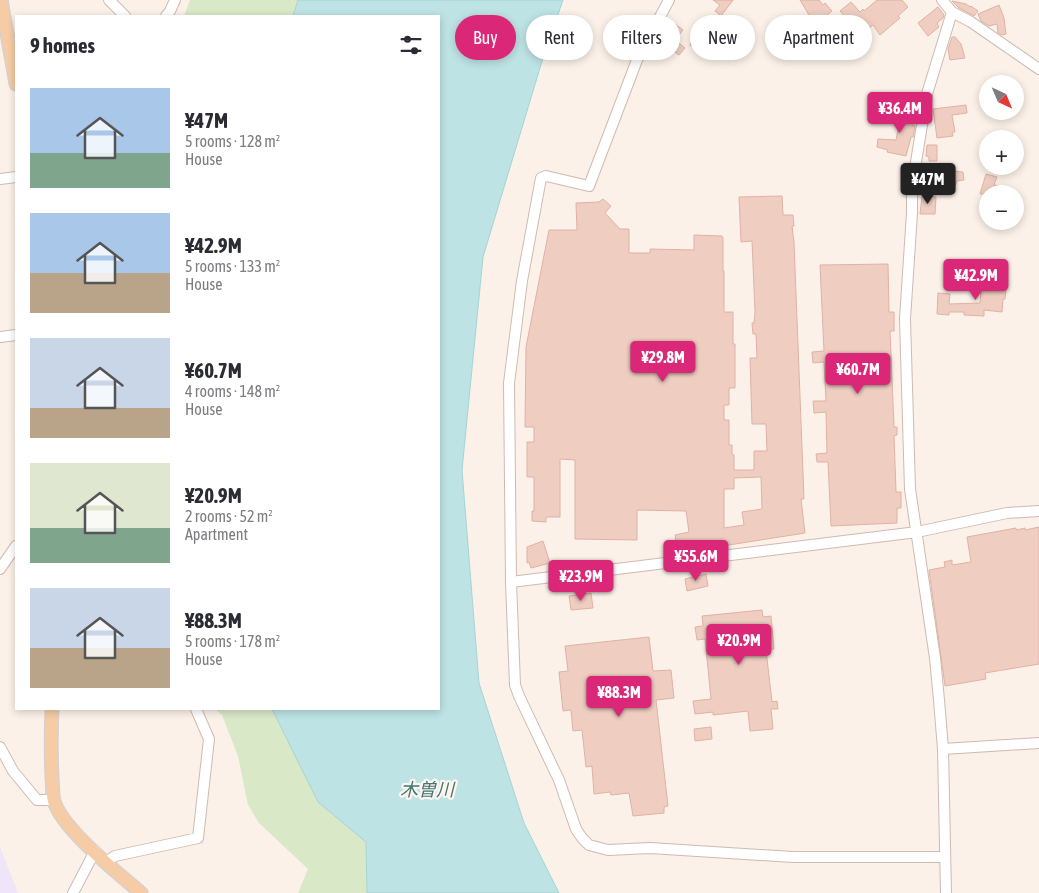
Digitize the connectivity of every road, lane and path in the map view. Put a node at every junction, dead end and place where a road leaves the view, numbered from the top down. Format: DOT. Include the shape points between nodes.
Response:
graph roads {
  1 [pos="1,0"];
  2 [pos="109,0"];
  3 [pos="175,0"];
  4 [pos="669,0"];
  5 [pos="942,0"];
  6 [pos="952,12"];
  7 [pos="123,15"];
  8 [pos="167,15"];
  9 [pos="1039,69"];
  10 [pos="15,78"];
  11 [pos="15,176"];
  12 [pos="0,179"];
  13 [pos="15,335"];
  14 [pos="0,337"];
  15 [pos="1039,511"];
  16 [pos="917,532"];
  17 [pos="15,547"];
  18 [pos="0,568"];
  19 [pos="511,582"];
  20 [pos="52,710"];
  21 [pos="196,710"];
  22 [pos="1039,742"];
  23 [pos="0,746"];
  24 [pos="943,749"];
  25 [pos="54,800"];
  26 [pos="95,852"];
  27 [pos="945,857"];
  28 [pos="106,862"];
  29 [pos="73,893"];
  30 [pos="141,893"];
  31 [pos="946,893"];
  1 -- 10 [label="main road"];
  2 -- 7 [label="street"];
  3 -- 8 [label="street"];
  4 -- 19 [label="street" via="637,60 589,186 546,176 541,178 522,281 509,383"];
  5 -- 6 [label="street"];
  6 -- 9 [label="street"];
  6 -- 16 [label="street" via="927,94 912,187 905,345 910,489"];
  11 -- 12 [label="street"];
  13 -- 14 [label="street"];
  15 -- 16 [label="street" via="1007,513"];
  16 -- 19 [label="street"];
  16 -- 24 [label="street"];
  17 -- 18 [label="street"];
  19 -- 27 [label="street" via="515,685 559,780 576,829 589,844 608,850 650,848 793,857"];
  20 -- 25 [label="main road"];
  21 -- 28 [label="street" via="209,739 198,838 115,856"];
  22 -- 24 [label="street"];
  23 -- 25 [label="street" via="13,771 37,800"];
  24 -- 27 [label="street"];
  25 -- 26 [label="main road" via="70,828"];
  26 -- 28 [label="main road"];
  26 -- 29 [label="street"];
  27 -- 31 [label="street"];
  28 -- 30 [label="main road"];
}
